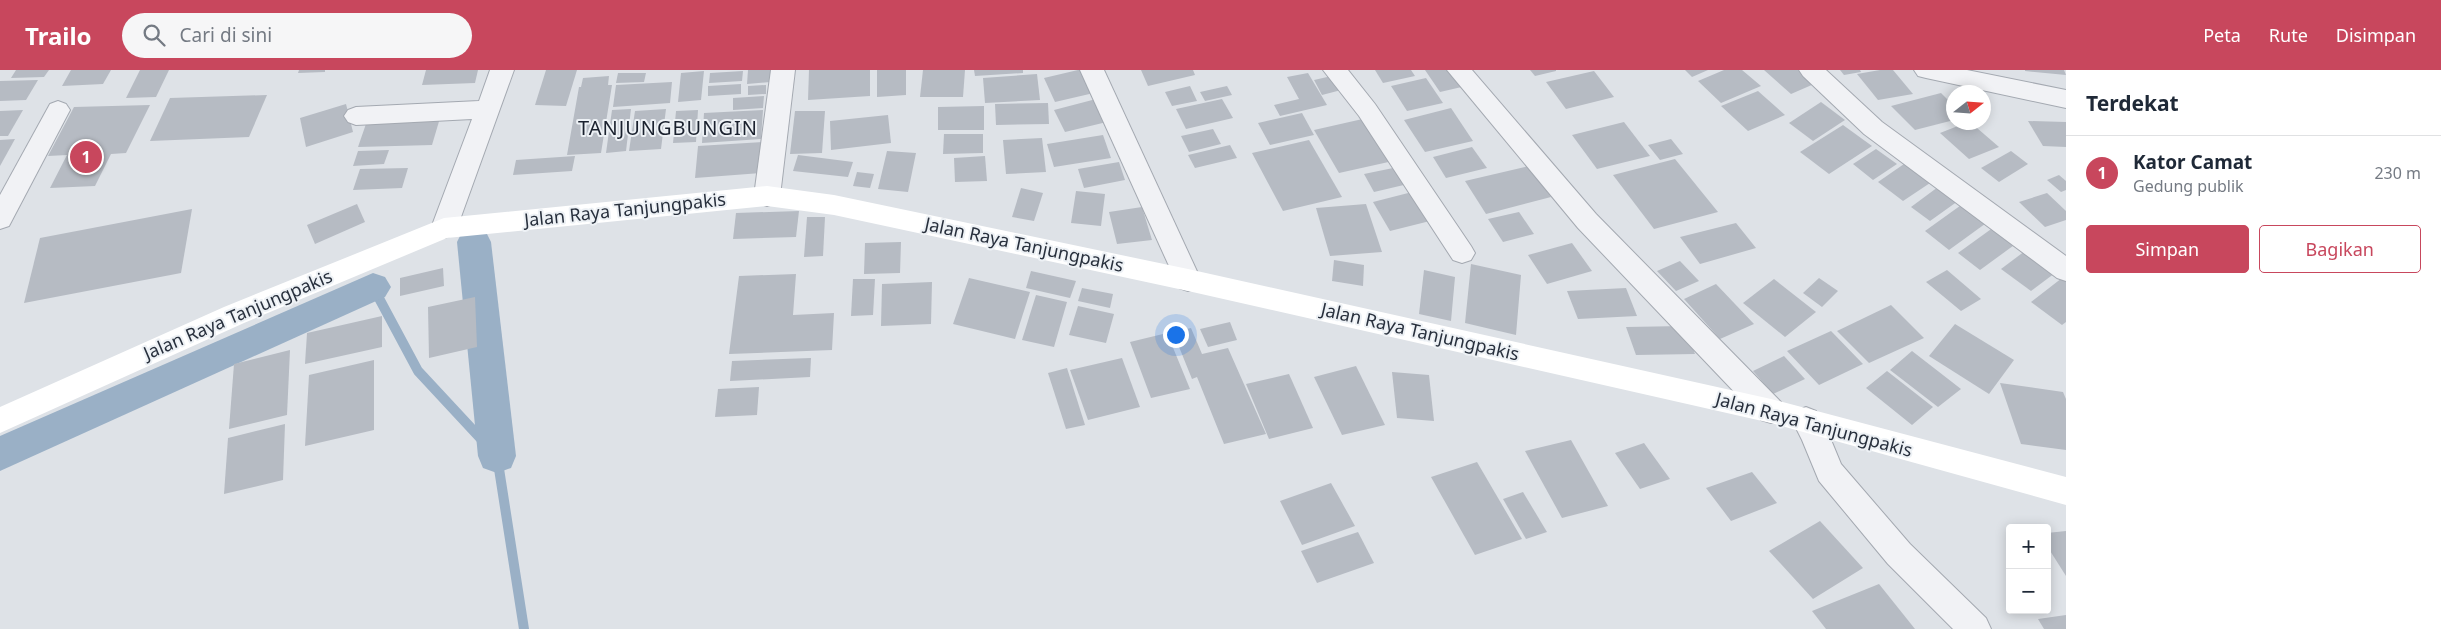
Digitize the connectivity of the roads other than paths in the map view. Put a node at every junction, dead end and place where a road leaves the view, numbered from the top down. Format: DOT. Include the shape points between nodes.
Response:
graph roads {
  1 [pos="502,70"];
  2 [pos="783,70"];
  3 [pos="1092,70"];
  4 [pos="1335,70"];
  5 [pos="1459,70"];
  6 [pos="1811,70"];
  7 [pos="1926,70"];
  8 [pos="2066,99"];
  9 [pos="488,109"];
  10 [pos="58,110"];
  11 [pos="356,116"];
  12 [pos="767,196"];
  13 [pos="0,220"];
  14 [pos="444,228"];
  15 [pos="1462,253"];
  16 [pos="2066,270"];
  17 [pos="1188,280"];
  18 [pos="1771,411"];
  19 [pos="0,420"];
  20 [pos="1810,428"];
  21 [pos="2066,491"];
  22 [pos="1975,629"];
  1 -- 9 [label="street"];
  2 -- 12 [label="street"];
  3 -- 17 [label="street"];
  4 -- 15 [label="street" via="1367,110"];
  5 -- 18 [label="street" via="1588,221"];
  6 -- 16 [label="street" via="1873,128"];
  7 -- 8 [label="street"];
  9 -- 11 [label="street"];
  9 -- 14 [label="street"];
  10 -- 13 [label="street"];
  12 -- 14 [label="street, Jalan Raya Tanjungpakis"];
  12 -- 17 [label="street, Jalan Raya Tanjungpakis" via="834,205"];
  14 -- 19 [label="street, Jalan Raya Tanjungpakis" via="234,315"];
  17 -- 18 [label="street, Jalan Raya Tanjungpakis"];
  18 -- 20 [label="street, Jalan Raya Tanjungpakis"];
  20 -- 21 [label="street, Jalan Raya Tanjungpakis"];
  20 -- 22 [label="street" via="1829,472 1899,554"];
}
